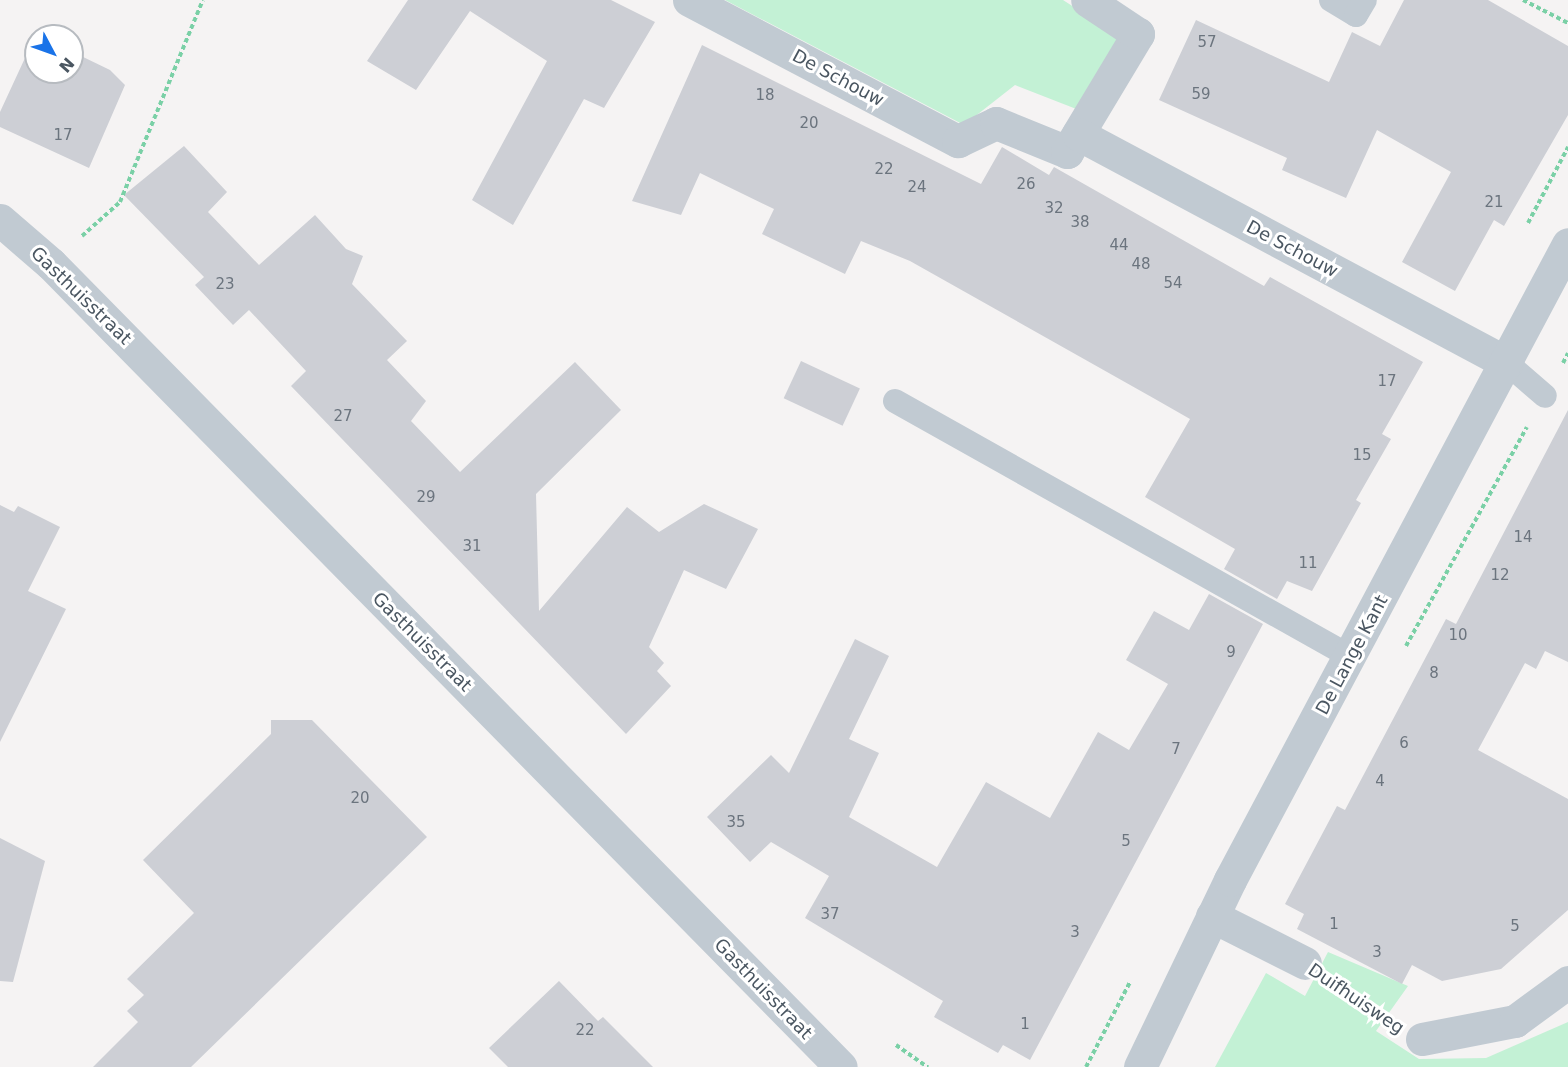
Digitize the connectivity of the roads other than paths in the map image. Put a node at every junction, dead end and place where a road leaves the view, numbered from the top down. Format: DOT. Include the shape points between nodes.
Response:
graph roads {
  1 [pos="689,0"];
  2 [pos="1087,0"];
  3 [pos="1331,0"];
  4 [pos="1365,0"];
  5 [pos="1078,134"];
  6 [pos="0,220"];
  7 [pos="1568,244"];
  8 [pos="1507,363"];
  9 [pos="1545,396"];
  10 [pos="895,401"];
  11 [pos="1351,657"];
  12 [pos="1212,916"];
  13 [pos="1305,963"];
  14 [pos="1568,982"];
  15 [pos="1422,1039"];
  16 [pos="841,1067"];
  17 [pos="1140,1067"];
  1 -- 5 [label="street, De Schouw" via="958,141 996,123 1067,152"];
  2 -- 5 [label="street, De Schouw" via="1138,34"];
  3 -- 4 [label="lane" via="1356,15"];
  5 -- 8 [label="street, De Schouw"];
  6 -- 16 [label="street, Gasthuisstraat" via="51,264"];
  7 -- 8 [label="street, De Lange Kant"];
  8 -- 9 [label="lane"];
  8 -- 11 [label="street, De Lange Kant"];
  10 -- 11 [label="lane"];
  11 -- 12 [label="street, De Lange Kant"];
  12 -- 13 [label="street, Duifhuisweg"];
  12 -- 17 [label="street, De Lange Kant"];
  14 -- 15 [label="street, Duifhuisweg" via="1515,1021"];
}
